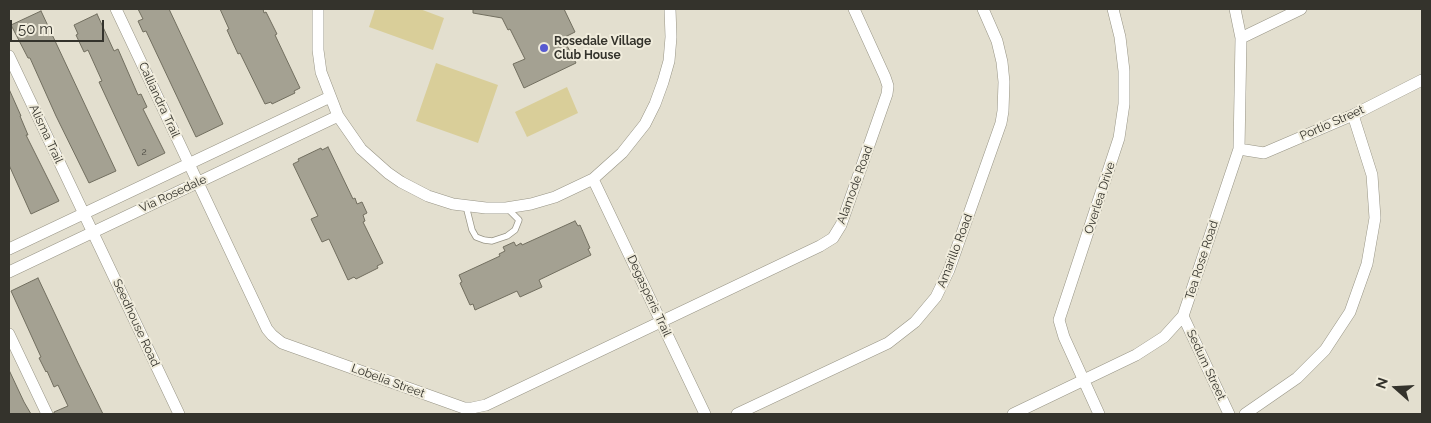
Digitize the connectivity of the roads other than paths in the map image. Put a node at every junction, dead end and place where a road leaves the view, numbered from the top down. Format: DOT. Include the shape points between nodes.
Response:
graph roads {
  1 [pos="116,9"];
  2 [pos="318,9"];
  3 [pos="670,9"];
  4 [pos="854,9"];
  5 [pos="983,9"];
  6 [pos="1114,9"];
  7 [pos="1235,9"];
  8 [pos="1301,9"];
  9 [pos="1240,38"];
  10 [pos="9,56"];
  11 [pos="1422,80"];
  12 [pos="330,97"];
  13 [pos="1353,115"];
  14 [pos="338,116"];
  15 [pos="1239,149"];
  16 [pos="189,163"];
  17 [pos="593,179"];
  18 [pos="198,182"];
  19 [pos="466,206"];
  20 [pos="506,208"];
  21 [pos="83,213"];
  22 [pos="92,232"];
  23 [pos="9,249"];
  24 [pos="9,272"];
  25 [pos="1183,316"];
  26 [pos="661,321"];
  27 [pos="9,334"];
  28 [pos="1083,381"];
  29 [pos="47,414"];
  30 [pos="179,414"];
  31 [pos="705,414"];
  32 [pos="737,414"];
  33 [pos="1013,414"];
  34 [pos="1099,414"];
  35 [pos="1229,414"];
  36 [pos="1245,414"];
  1 -- 16 [label="street, Calliandra Trail"];
  2 -- 12 [label="street" via="318,50 321,72"];
  3 -- 17 [label="street" via="669,61 655,104 633,140"];
  4 -- 26 [label="street, Alamode Road" via="888,86 885,103 841,225 833,238"];
  5 -- 32 [label="street, Amarillo Road" via="1002,62 1003,111 949,270 936,297 915,322 888,342"];
  6 -- 28 [label="street, Overlea Drive" via="1124,71 1119,138 1060,320"];
  7 -- 9 [label="street, Tea Rose Road"];
  8 -- 9 [label="street"];
  9 -- 15 [label="street, Tea Rose Road"];
  10 -- 21 [label="street, Alisma Trail"];
  11 -- 13 [label="street, Portio Street"];
  12 -- 14 [label="street"];
  12 -- 16 [label="street, Via Rosedale"];
  13 -- 15 [label="street, Portio Street" via="1264,153"];
  13 -- 36 [label="street" via="1372,175 1375,218 1362,280 1350,312 1325,350 1297,378"];
  14 -- 18 [label="street, Via Rosedale"];
  14 -- 19 [label="street" via="361,149 388,173 428,196"];
  15 -- 25 [label="street, Tea Rose Road"];
  16 -- 18 [label="street, Calliandra Trail"];
  16 -- 21 [label="street, Via Rosedale"];
  17 -- 20 [label="street" via="555,197"];
  17 -- 26 [label="street, Degasperis Trail"];
  18 -- 22 [label="street, Via Rosedale"];
  18 -- 26 [label="street, Lobelia Street" via="267,329 276,340 464,408 480,407"];
  19 -- 20 [label="street"];
  19 -- 20 [label="lane" via="476,236 492,241 515,230 519,220"];
  21 -- 22 [label="street, Alisma Trail"];
  21 -- 23 [label="street, Via Rosedale"];
  22 -- 24 [label="street, Via Rosedale"];
  22 -- 30 [label="street, Seedhouse Road"];
  25 -- 28 [label="street, Tea Rose Road" via="1164,337"];
  25 -- 35 [label="street, Sedum Street"];
  26 -- 31 [label="street, Degasperis Trail"];
  27 -- 29 [label="street"];
  28 -- 33 [label="street, Tea Rose Road"];
  28 -- 34 [label="street, Overlea Drive"];
}
